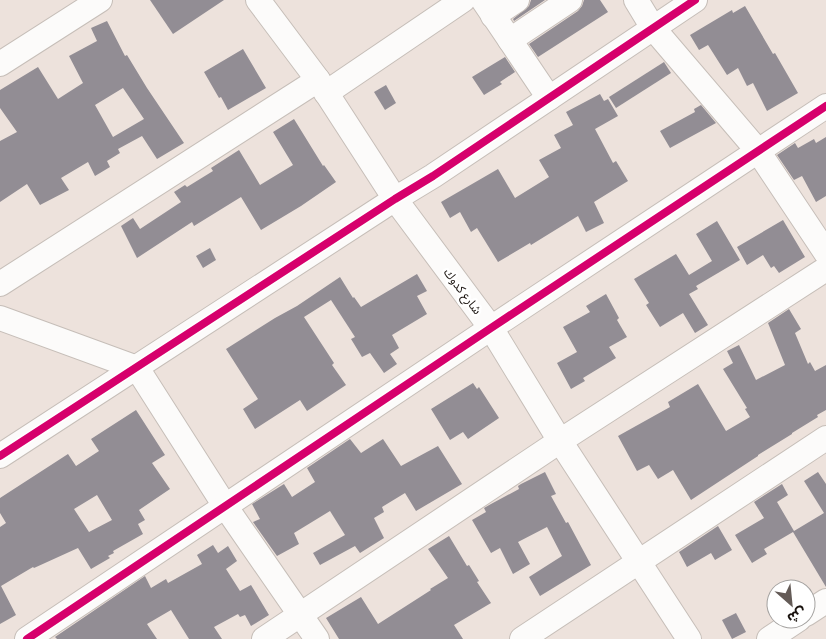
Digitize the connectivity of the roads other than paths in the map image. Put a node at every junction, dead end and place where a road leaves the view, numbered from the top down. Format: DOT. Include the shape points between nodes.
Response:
graph roads {
  1 [pos="100,0"];
  2 [pos="258,0"];
  3 [pos="462,0"];
  4 [pos="517,0"];
  5 [pos="570,0"];
  6 [pos="636,0"];
  7 [pos="695,0"];
  8 [pos="488,8"];
  9 [pos="653,28"];
  10 [pos="510,40"];
  11 [pos="0,64"];
  12 [pos="322,87"];
  13 [pos="549,98"];
  14 [pos="826,106"];
  15 [pos="758,151"];
  16 [pos="395,199"];
  17 [pos="826,253"];
  18 [pos="826,269"];
  19 [pos="0,284"];
  20 [pos="0,318"];
  21 [pos="491,328"];
  22 [pos="137,368"];
  23 [pos="826,438"];
  24 [pos="560,441"];
  25 [pos="0,456"];
  26 [pos="225,506"];
  27 [pos="638,562"];
  28 [pos="301,614"];
  29 [pos="784,629"];
  30 [pos="27,639"];
  31 [pos="264,639"];
  32 [pos="317,639"];
  33 [pos="522,639"];
  34 [pos="689,639"];
  35 [pos="769,639"];
  1 -- 11 [label="street"];
  2 -- 12 [label="street, شارع كدوك"];
  3 -- 12 [label="street"];
  4 -- 8 [label="street"];
  5 -- 10 [label="street"];
  6 -- 9 [label="street"];
  7 -- 9 [label="street"];
  8 -- 10 [label="street"];
  9 -- 13 [label="street"];
  9 -- 15 [label="street"];
  10 -- 13 [label="street"];
  12 -- 16 [label="street, شارع كدوك"];
  12 -- 19 [label="street"];
  13 -- 16 [label="street"];
  14 -- 15 [label="street"];
  15 -- 17 [label="street"];
  15 -- 21 [label="street"];
  16 -- 21 [label="street, شارع كدوك"];
  16 -- 22 [label="street"];
  18 -- 24 [label="street"];
  20 -- 22 [label="street"];
  21 -- 24 [label="street, شارع كدوك"];
  21 -- 26 [label="street"];
  22 -- 25 [label="street"];
  22 -- 26 [label="street"];
  23 -- 27 [label="street"];
  24 -- 27 [label="street, شارع كدوك"];
  24 -- 28 [label="street"];
  26 -- 28 [label="street"];
  26 -- 30 [label="street"];
  27 -- 33 [label="street"];
  27 -- 34 [label="street, شارع كدوك"];
  28 -- 31 [label="street"];
  28 -- 32 [label="street"];
  29 -- 35 [label="street"];
}
